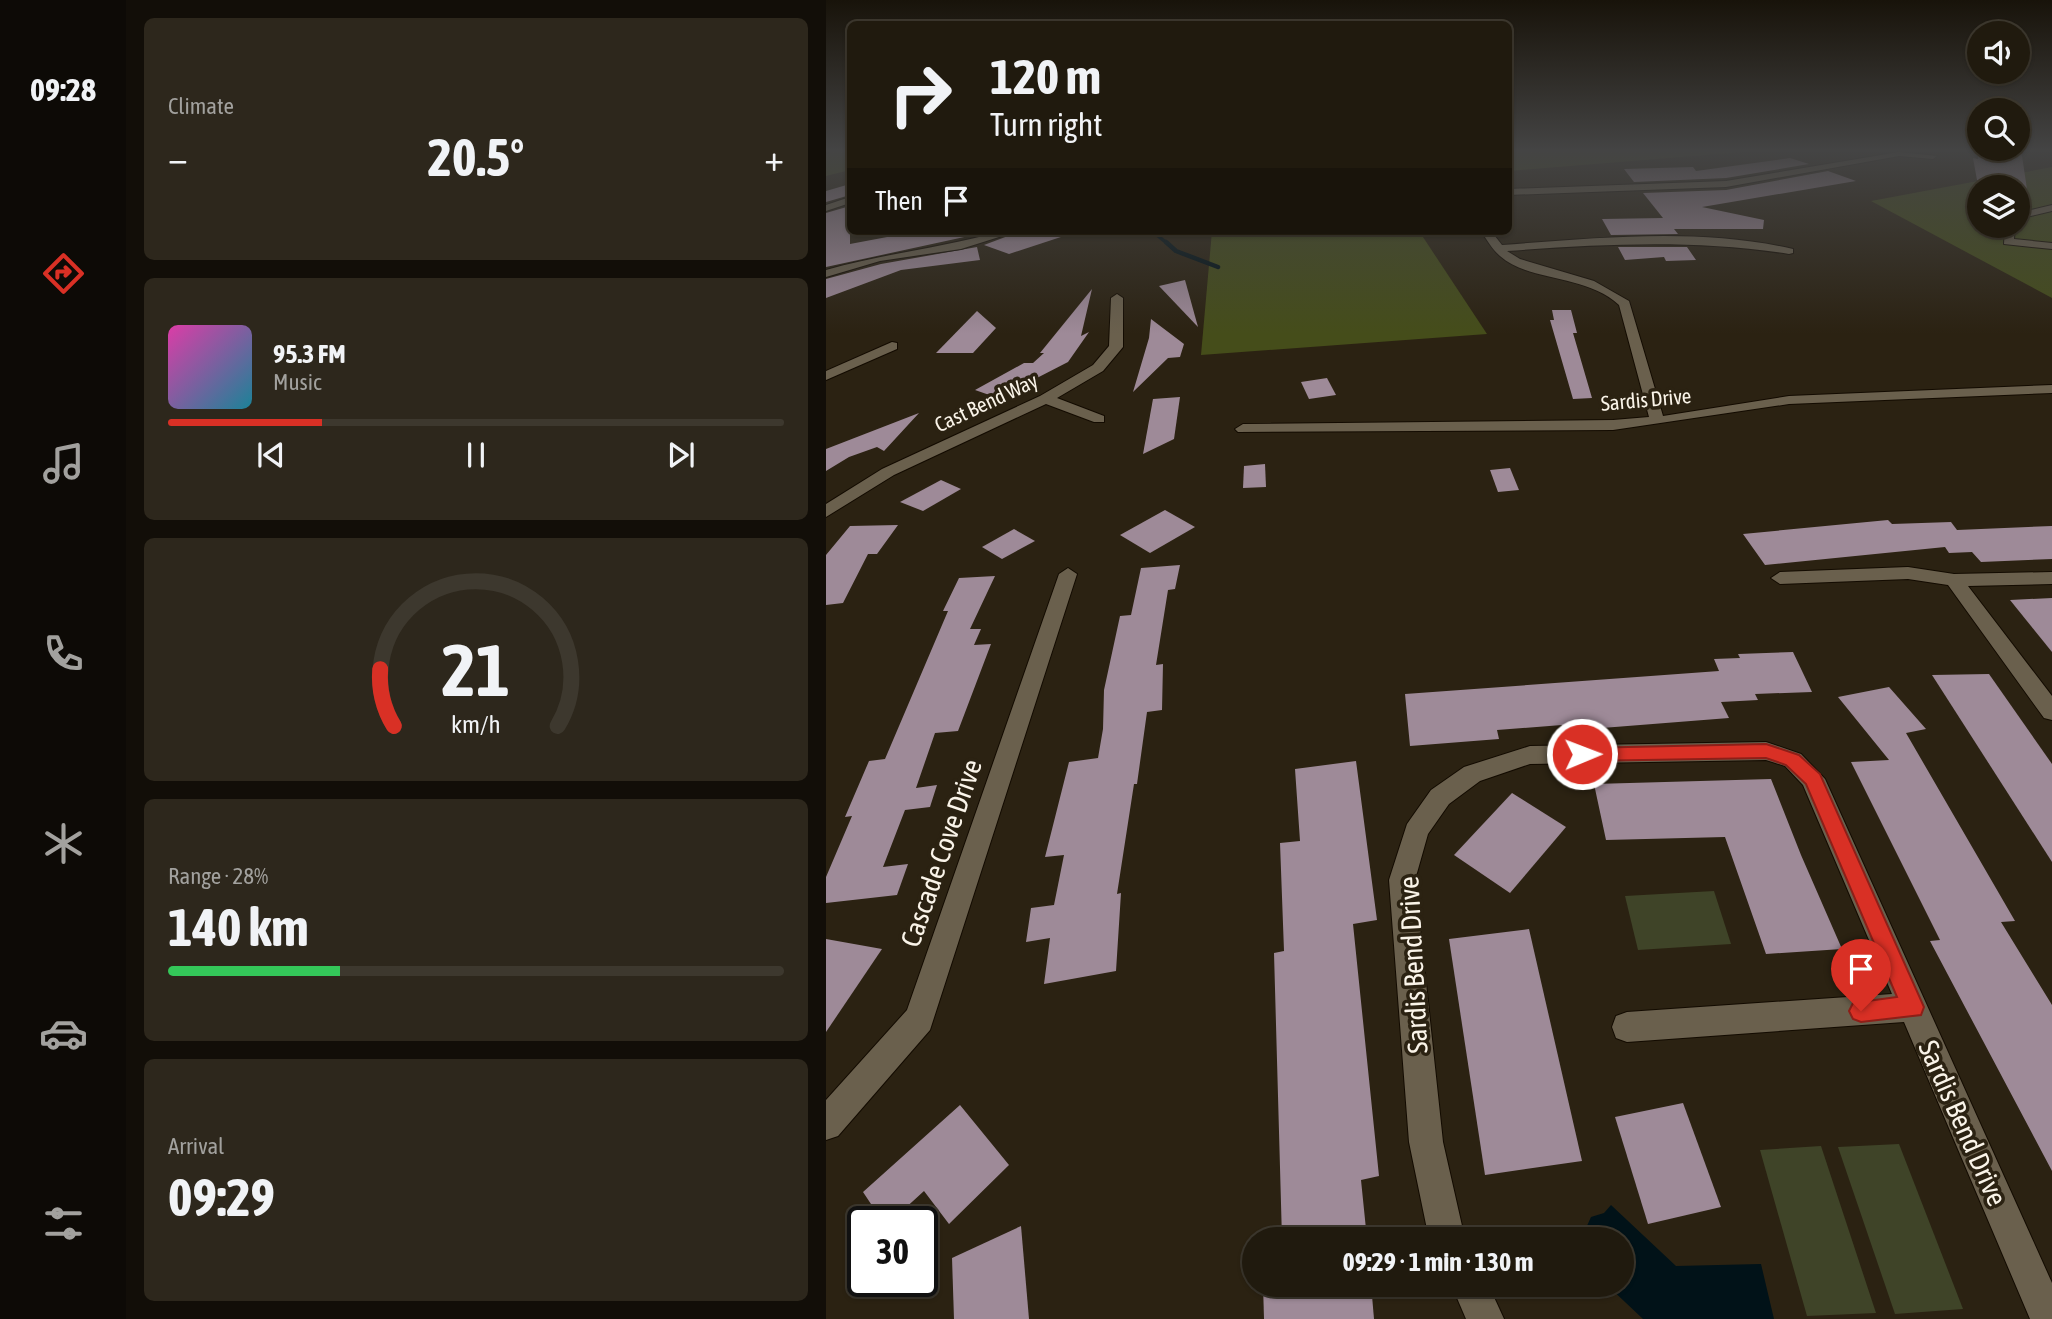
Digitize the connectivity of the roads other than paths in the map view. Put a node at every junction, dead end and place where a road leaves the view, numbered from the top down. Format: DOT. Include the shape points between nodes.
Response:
graph roads {
  1 [pos="999,235"];
  2 [pos="1489,235"];
  3 [pos="2008,238"];
  4 [pos="2052,246"];
  5 [pos="1498,248"];
  6 [pos="1789,251"];
  7 [pos="826,274"];
  8 [pos="1117,298"];
  9 [pos="892,346"];
  10 [pos="826,376"];
  11 [pos="2052,389"];
  12 [pos="1045,399"];
  13 [pos="1099,418"];
  14 [pos="1657,421"];
  15 [pos="1243,429"];
  16 [pos="826,512"];
  17 [pos="1068,574"];
  18 [pos="1780,578"];
  19 [pos="2052,578"];
  20 [pos="1954,580"];
  21 [pos="2052,712"];
  22 [pos="1913,1007"];
  23 [pos="1627,1027"];
  24 [pos="826,1124"];
  25 [pos="1444,1227"];
  26 [pos="1475,1297"];
  27 [pos="1485,1319"];
  28 [pos="2049,1319"];
  1 -- 7 [label="street" via="961,246 879,258"];
  2 -- 5 [label="street"];
  3 -- 4 [label="street" via="2008,242"];
  5 -- 6 [label="street" via="1621,240"];
  5 -- 14 [label="street" via="1516,261 1619,296"];
  8 -- 12 [label="street, Cast Bend Way" via="1116,347 1098,368"];
  9 -- 10 [label="street"];
  11 -- 14 [label="street, Sardis Drive" via="1789,400"];
  12 -- 13 [label="street"];
  12 -- 16 [label="street, Cast Bend Way" via="888,471"];
  14 -- 15 [label="street, Sardis Drive"];
  17 -- 24 [label="street, Cascade Cove Drive" via="919,1019"];
  18 -- 20 [label="street" via="1908,573"];
  19 -- 20 [label="street"];
  20 -- 21 [label="street"];
  22 -- 23 [label="street"];
  22 -- 25 [label="street, Sardis Bend Drive" via="1813,779 1793,760 1766,751 1530,755 1472,774 1440,797 1416,831 1402,880 1426,1142"];
  22 -- 28 [label="street, Sardis Bend Drive"];
  26 -- 27 [label="street"];
}
